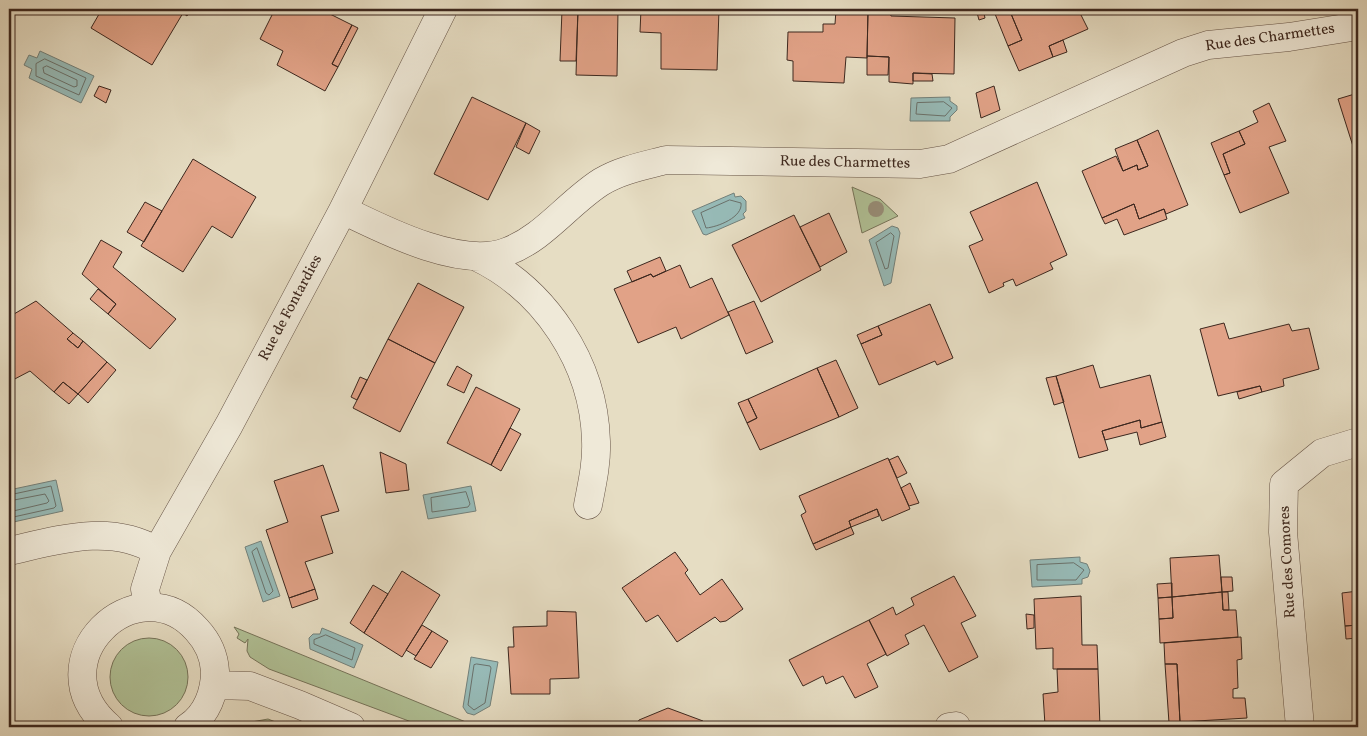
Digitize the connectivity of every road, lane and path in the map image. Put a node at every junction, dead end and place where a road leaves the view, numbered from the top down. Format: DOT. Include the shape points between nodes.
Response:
graph roads {
  1 [pos="443,9"];
  2 [pos="1358,26"];
  3 [pos="343,210"];
  4 [pos="474,256"];
  5 [pos="1358,442"];
  6 [pos="588,505"];
  7 [pos="9,551"];
  8 [pos="157,551"];
  9 [pos="148,608"];
  10 [pos="215,685"];
  11 [pos="95,724"];
  12 [pos="188,727"];
  13 [pos="351,727"];
  14 [pos="1300,727"];
  1 -- 3 [label="street, Rue de Fontardies"];
  2 -- 4 [label="street, Rue des Charmettes" via="1208,45 1183,53 949,159 920,164 666,160 624,170 601,182 521,245 506,252"];
  3 -- 4 [label="street, Rue des Charmettes" via="432,248"];
  3 -- 8 [label="street, Rue de Fontardies" via="229,425"];
  4 -- 6 [label="street" via="507,274 534,297 561,331 580,366 592,404 596,441"];
  5 -- 14 [label="street, Rue des Comores" via="1322,452 1284,484 1283,532"];
  7 -- 8 [label="street" via="102,535 140,541"];
  8 -- 9 [label="street, Rue de Fontardies" via="145,589"];
  9 -- 10 [label="street" via="171,612 191,623 206,640 214,662"];
  9 -- 11 [label="street" via="127,611 108,621 93,637 84,656 82,678"];
  10 -- 12 [label="street" via="208,706"];
  10 -- 13 [label="street" via="250,686"];
}
